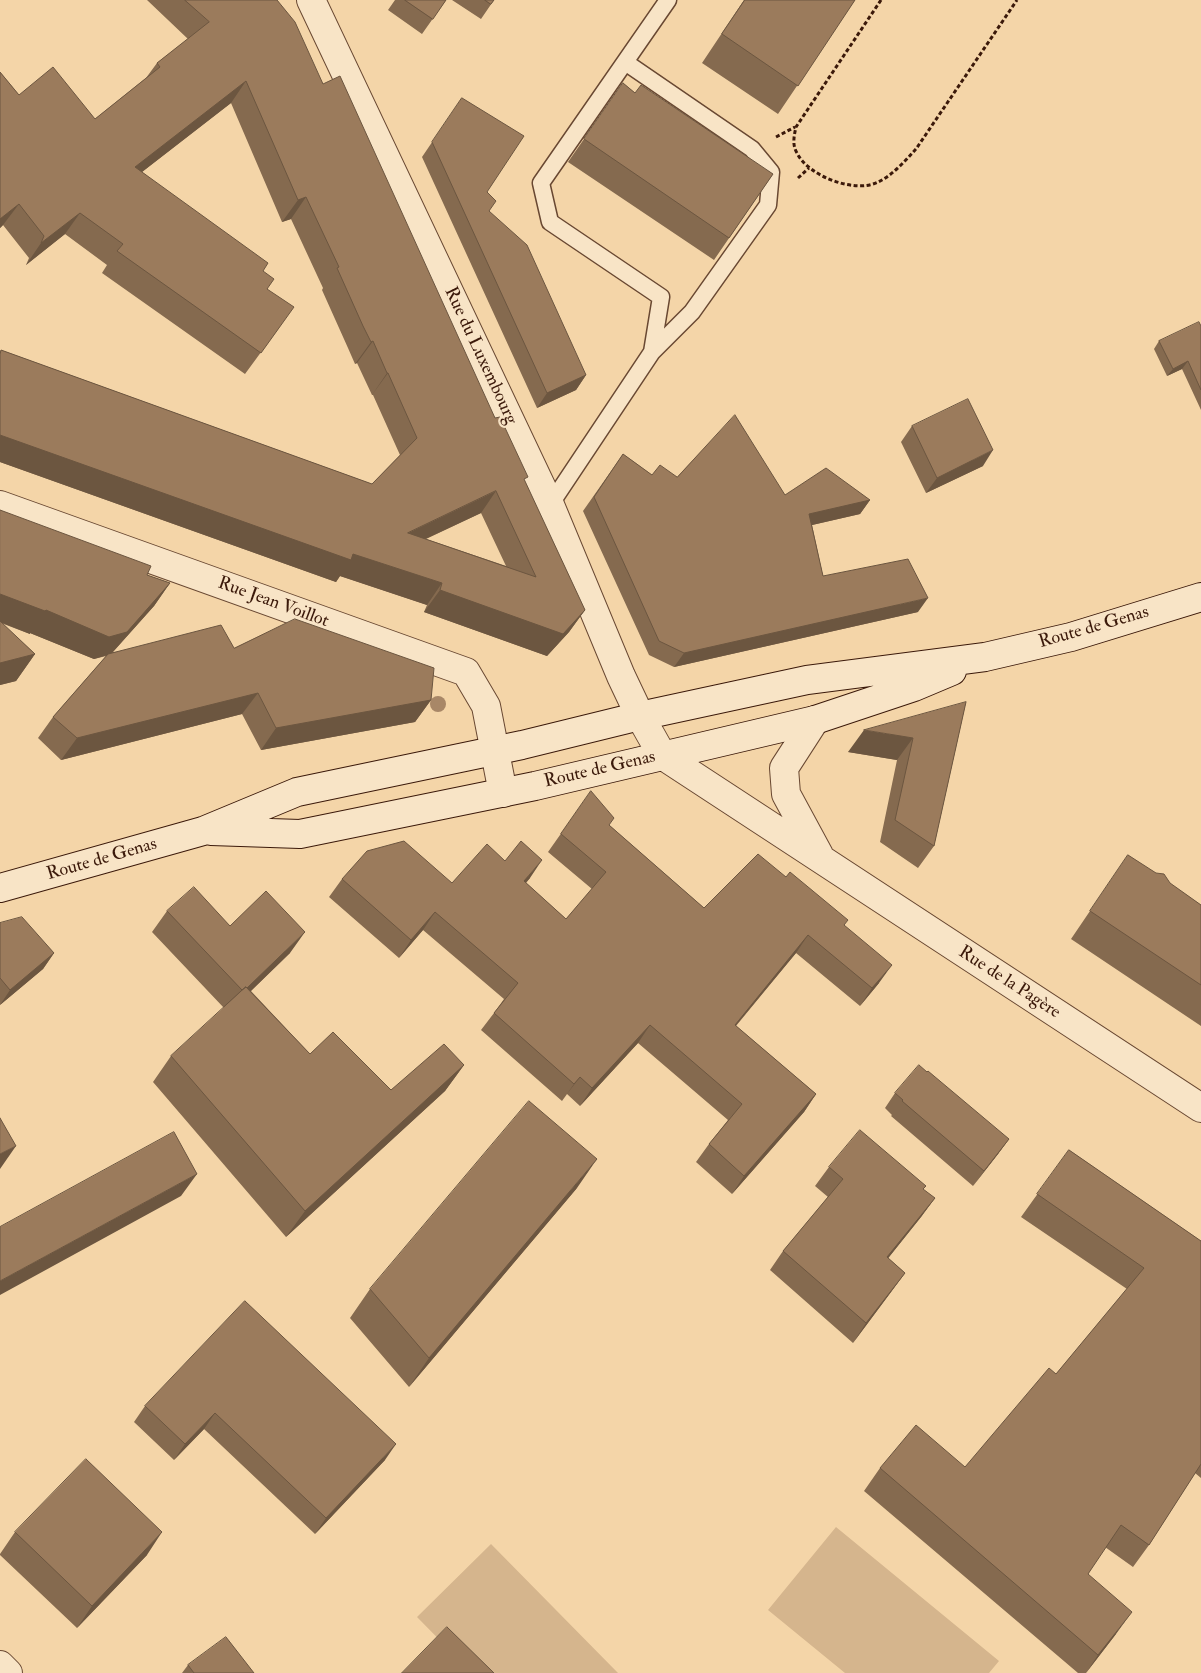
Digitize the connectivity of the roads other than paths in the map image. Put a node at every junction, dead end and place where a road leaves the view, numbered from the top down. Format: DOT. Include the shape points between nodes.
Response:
graph roads {
  1 [pos="311,0"];
  2 [pos="668,0"];
  3 [pos="625,62"];
  4 [pos="652,352"];
  5 [pos="0,505"];
  6 [pos="550,505"];
  7 [pos="1201,597"];
  8 [pos="985,657"];
  9 [pos="640,716"];
  10 [pos="815,720"];
  11 [pos="495,750"];
  12 [pos="662,755"];
  13 [pos="503,792"];
  14 [pos="204,831"];
  15 [pos="821,858"];
  16 [pos="0,888"];
  17 [pos="1200,1109"];
  18 [pos="0,1665"];
  19 [pos="8,1673"];
  1 -- 6 [label="street, Rue du Luxembourg"];
  2 -- 3 [label="lane"];
  3 -- 4 [label="lane" via="541,183 550,222 661,297"];
  3 -- 4 [label="lane" via="752,149 771,172 768,205 692,312"];
  4 -- 6 [label="lane"];
  5 -- 11 [label="street, Rue Jean Voillot" via="466,672 486,706"];
  6 -- 9 [label="street, Rue du Luxembourg"];
  7 -- 8 [label="street, Route de Genas" via="1071,637"];
  8 -- 9 [label="street, Route de Genas" via="808,680"];
  8 -- 10 [label="street, Route de Genas" via="914,687"];
  9 -- 11 [label="street, Route de Genas"];
  9 -- 12 [label="street, Rue de la Pagère"];
  10 -- 12 [label="street, Route de Genas"];
  10 -- 15 [label="street, Rue de la Pagère" via="784,768 786,794"];
  11 -- 13 [label="street, Rue Jean Voillot"];
  11 -- 14 [label="street, Route de Genas" via="297,792"];
  12 -- 13 [label="street, Route de Genas"];
  12 -- 15 [label="street, Rue de la Pagère"];
  13 -- 14 [label="street, Route de Genas" via="300,834"];
  14 -- 16 [label="street, Route de Genas"];
  15 -- 17 [label="street, Rue de la Pagère"];
  18 -- 19 [label="street"];
}
